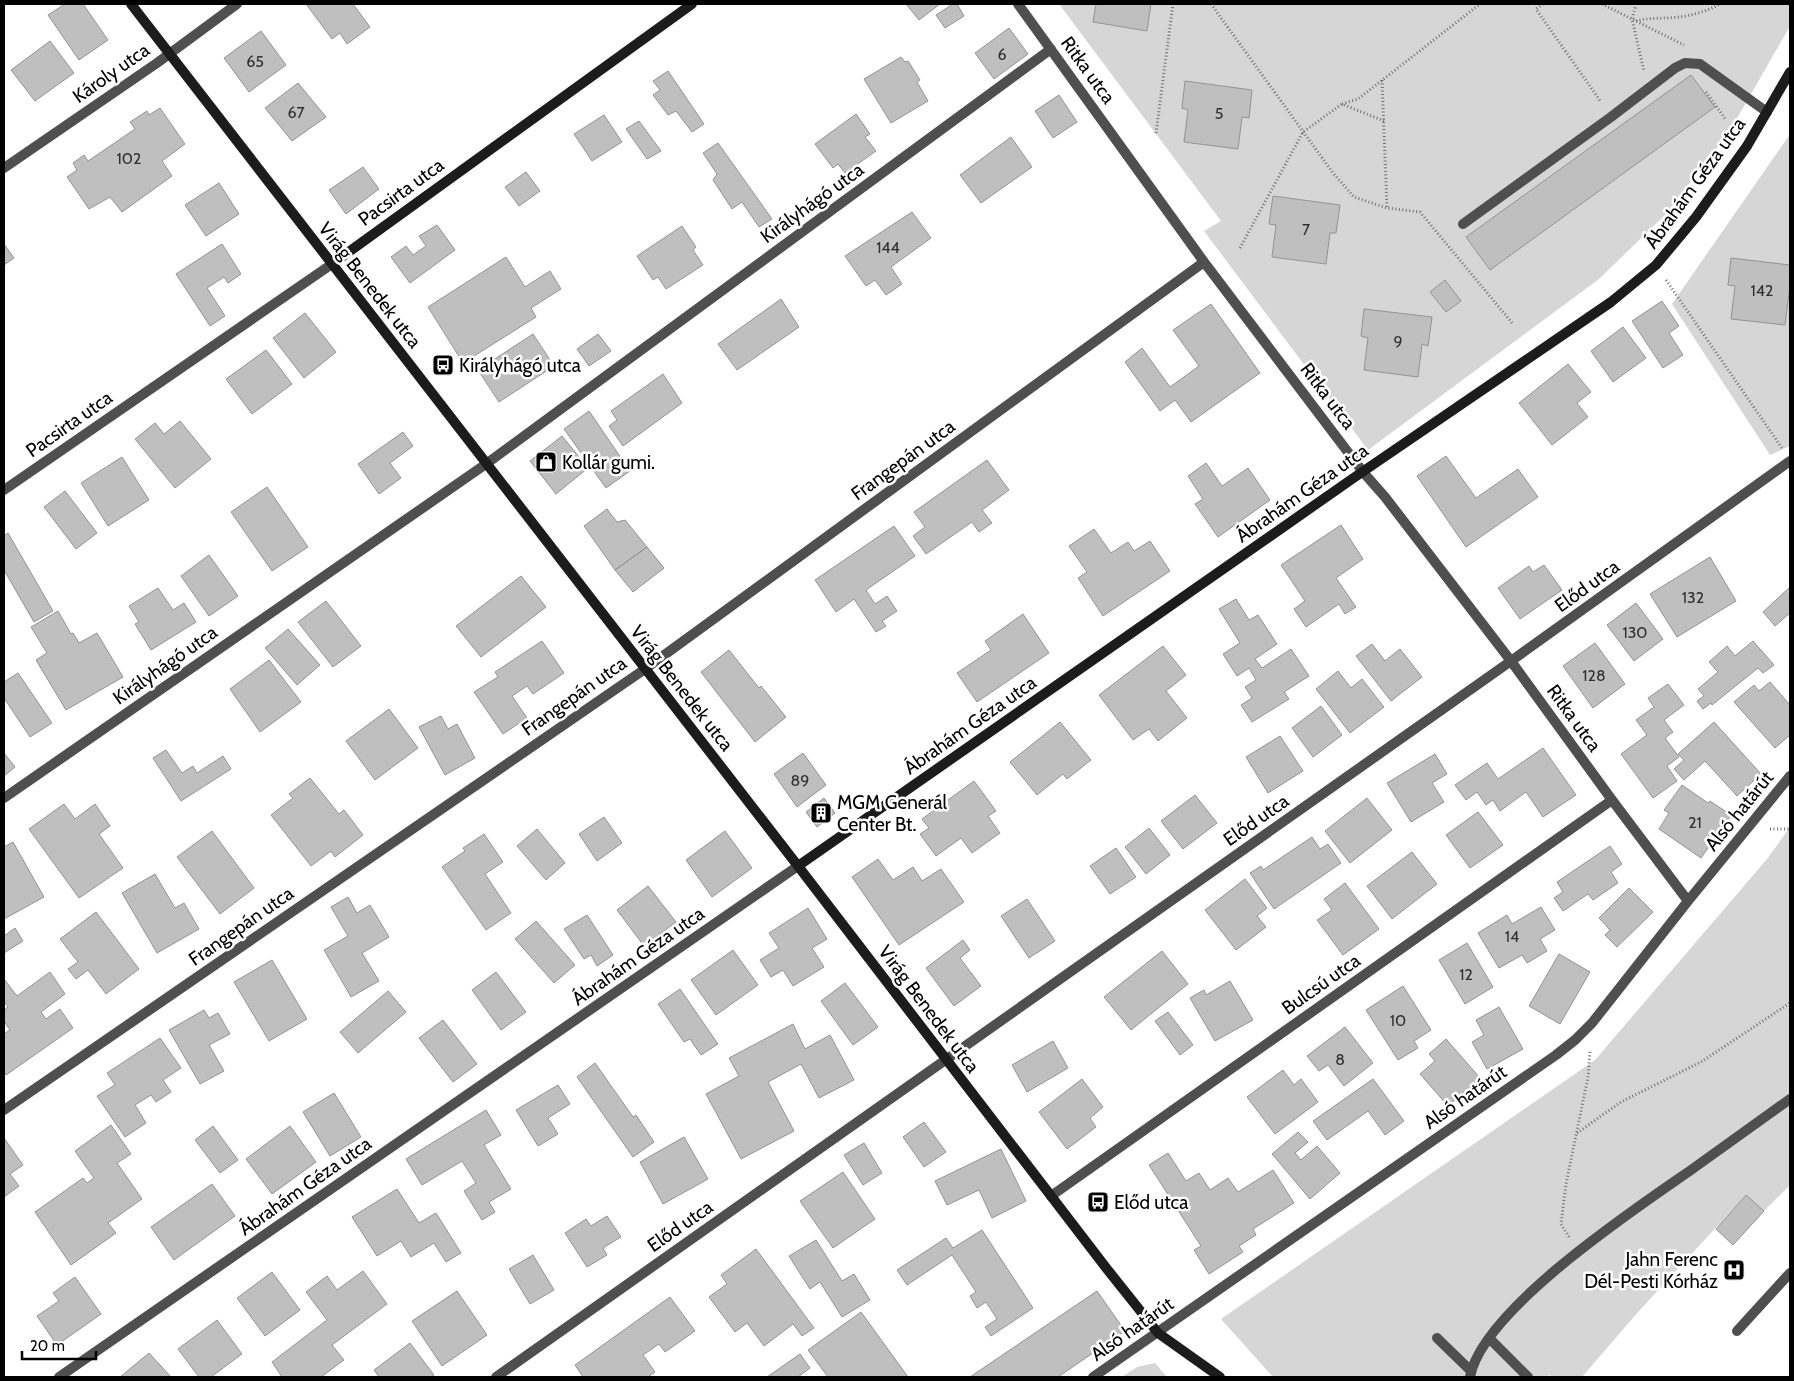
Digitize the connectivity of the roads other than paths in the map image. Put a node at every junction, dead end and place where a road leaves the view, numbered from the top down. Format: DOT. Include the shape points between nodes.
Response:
graph roads {
  1 [pos="131,4"];
  2 [pos="237,4"];
  3 [pos="692,4"];
  4 [pos="1018,4"];
  5 [pos="1051,49"];
  6 [pos="170,53"];
  7 [pos="1790,72"];
  8 [pos="1767,112"];
  9 [pos="4,168"];
  10 [pos="1463,224"];
  11 [pos="1204,262"];
  12 [pos="332,264"];
  13 [pos="1787,457"];
  14 [pos="486,464"];
  15 [pos="1363,472"];
  16 [pos="4,490"];
  17 [pos="1511,662"];
  18 [pos="645,669"];
  19 [pos="1790,776"];
  20 [pos="4,798"];
  21 [pos="1612,800"];
  22 [pos="798,866"];
  23 [pos="1688,901"];
  24 [pos="946,1060"];
  25 [pos="1790,1099"];
  26 [pos="4,1110"];
  27 [pos="1051,1196"];
  28 [pos="1790,1272"];
  29 [pos="1737,1331"];
  30 [pos="1158,1333"];
  31 [pos="1437,1338"];
  32 [pos="1489,1338"];
  33 [pos="1471,1374"];
  34 [pos="59,1377"];
  35 [pos="496,1377"];
  36 [pos="1094,1377"];
  37 [pos="1220,1377"];
  38 [pos="1528,1377"];
  1 -- 6 [label="street, Virág Benedek utca"];
  2 -- 6 [label="street, Károly utca"];
  3 -- 12 [label="street, Pacsirta utca"];
  4 -- 5 [label="street, Ritka utca"];
  5 -- 11 [label="street, Ritka utca"];
  5 -- 14 [label="street, Királyhágó utca"];
  6 -- 9 [label="street, Károly utca"];
  6 -- 12 [label="street, Virág Benedek utca"];
  7 -- 8 [label="street, Ábrahám Géza utca"];
  8 -- 10 [label="street" via="1700,64 1685,63"];
  8 -- 15 [label="street, Ábrahám Géza utca" via="1696,217 1656,265 1611,302"];
  11 -- 15 [label="street, Ritka utca"];
  11 -- 18 [label="street, Frangepán utca"];
  12 -- 14 [label="street, Virág Benedek utca"];
  12 -- 16 [label="street, Pacsirta utca"];
  13 -- 17 [label="street, Előd utca"];
  14 -- 18 [label="street, Virág Benedek utca"];
  14 -- 20 [label="street, Királyhágó utca"];
  15 -- 17 [label="street, Ritka utca"];
  15 -- 22 [label="street, Ábrahám Géza utca"];
  17 -- 21 [label="street, Ritka utca"];
  17 -- 24 [label="street, Előd utca"];
  18 -- 22 [label="street, Virág Benedek utca"];
  18 -- 26 [label="street, Frangepán utca"];
  19 -- 23 [label="street, Alsó határút"];
  21 -- 23 [label="street, Ritka utca"];
  21 -- 27 [label="street, Bulcsú utca"];
  22 -- 24 [label="street, Virág Benedek utca"];
  22 -- 34 [label="street, Ábrahám Géza utca"];
  23 -- 30 [label="street, Alsó határút" via="1575,1040"];
  24 -- 27 [label="street, Virág Benedek utca"];
  24 -- 35 [label="street, Előd utca"];
  25 -- 32 [label="street" via="1578,1252 1513,1310"];
  27 -- 30 [label="street, Virág Benedek utca"];
  28 -- 29 [label="street"];
  30 -- 36 [label="street, Alsó határút"];
  30 -- 37 [label="street, Virág Benedek utca"];
  31 -- 33 [label="street"];
  32 -- 33 [label="street"];
  32 -- 38 [label="street"];
}
